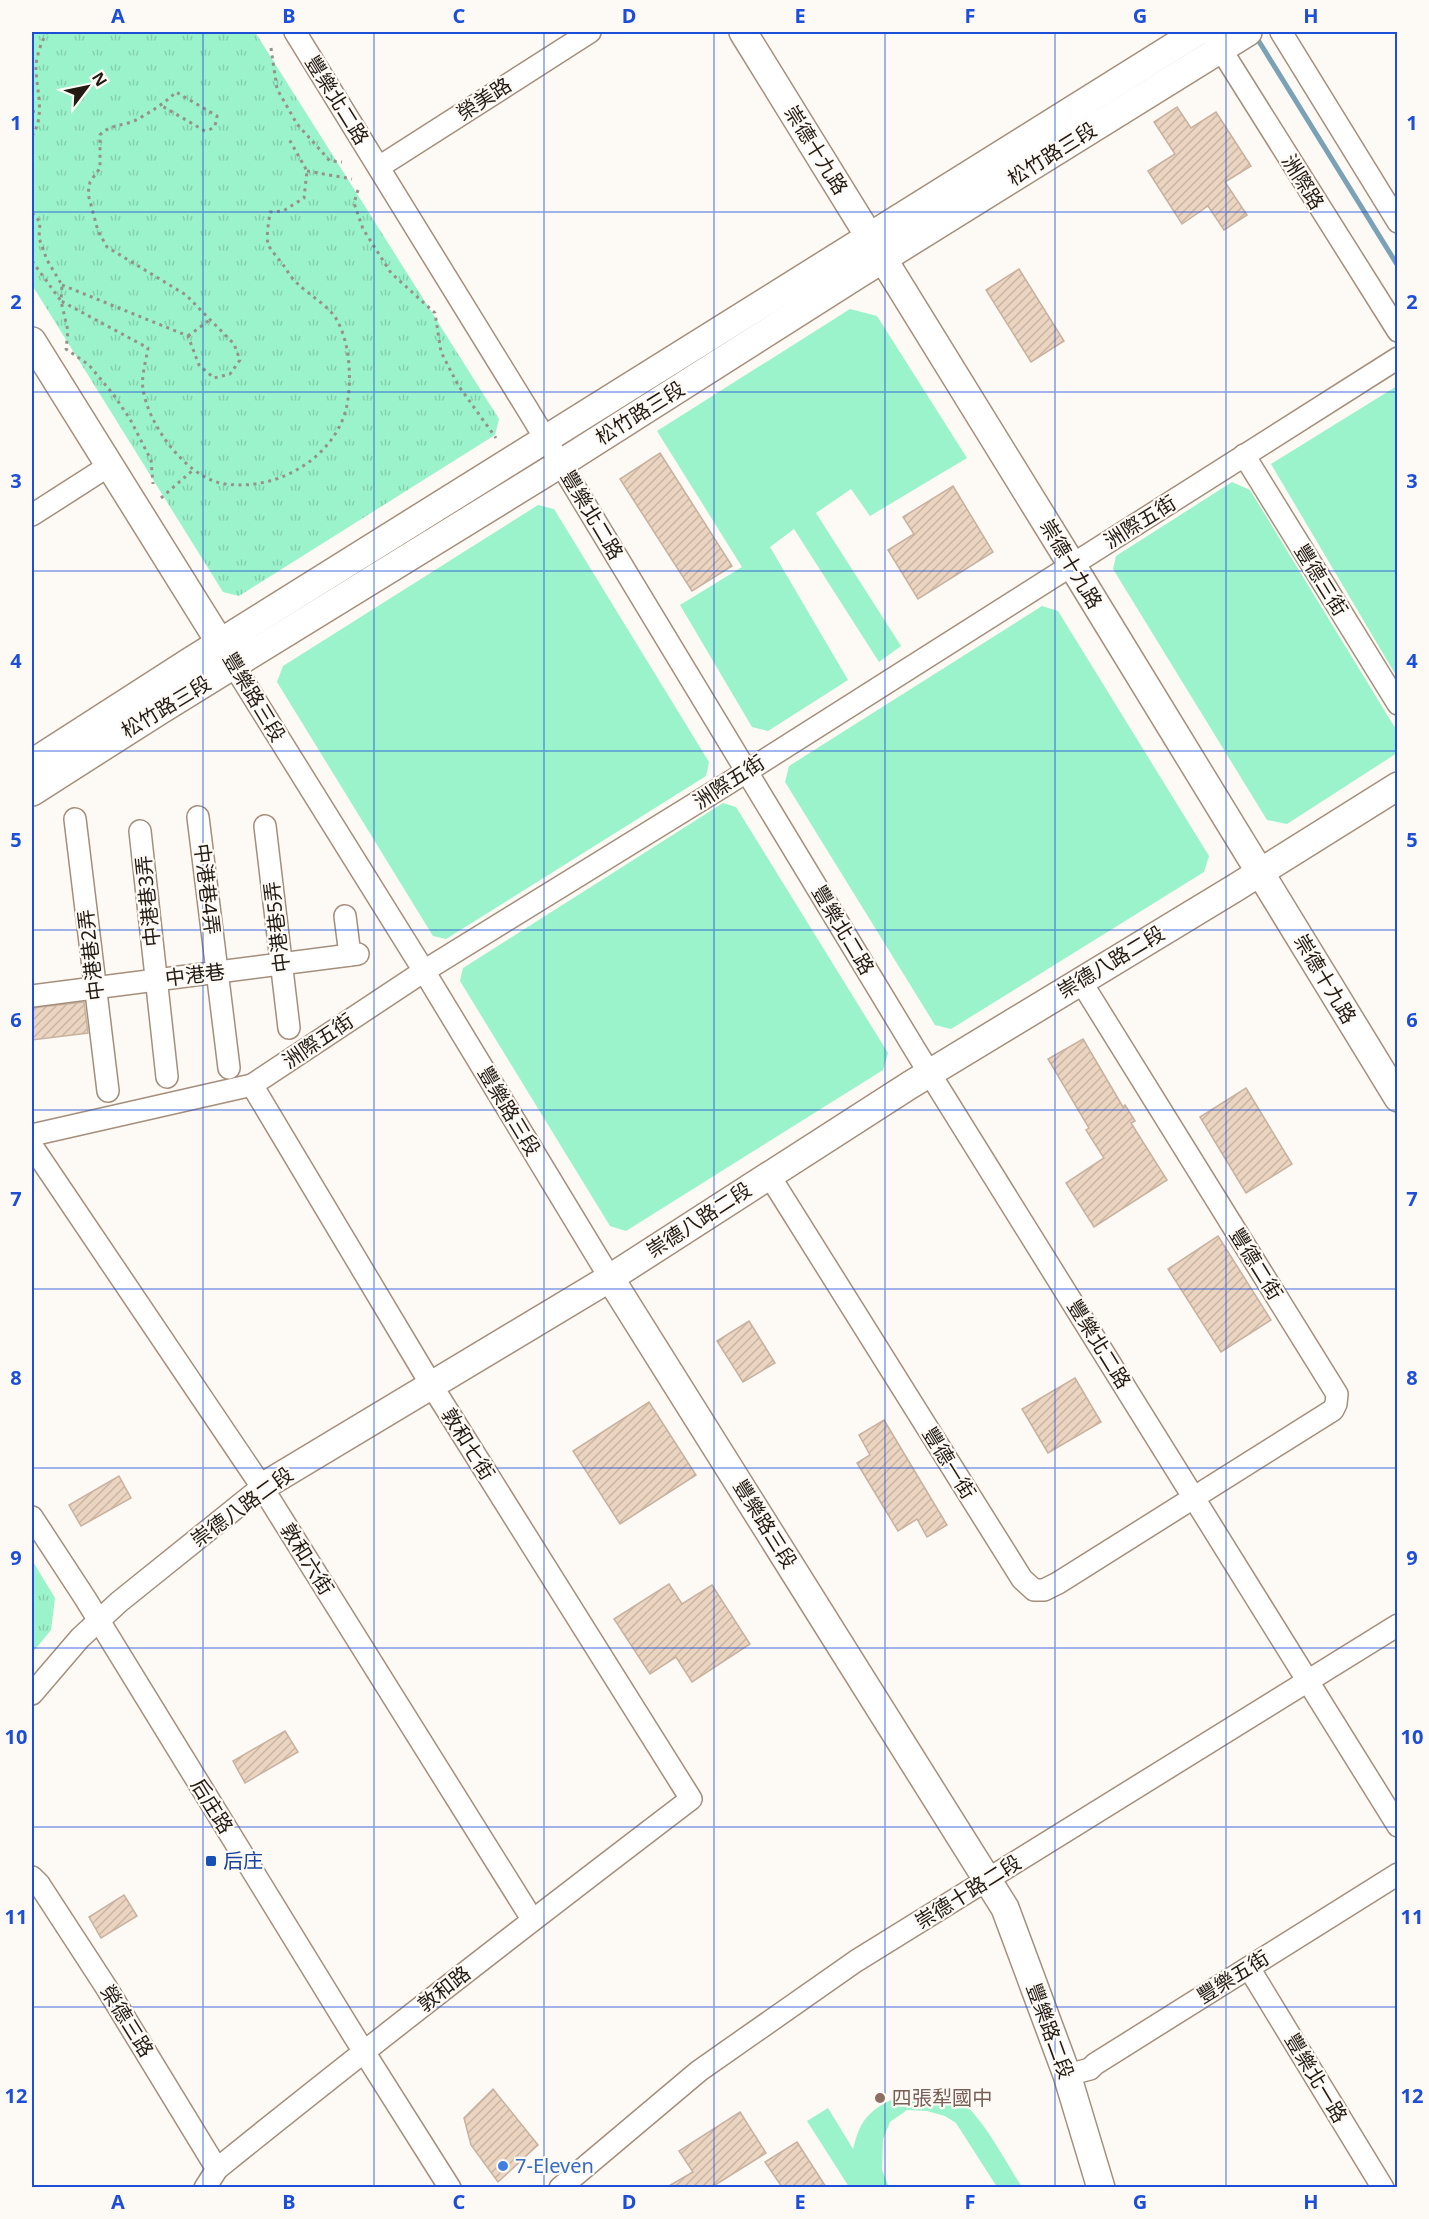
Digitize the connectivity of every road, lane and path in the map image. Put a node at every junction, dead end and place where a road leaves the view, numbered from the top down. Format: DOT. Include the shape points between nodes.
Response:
graph roads {
  1 [pos="47,32"];
  2 [pos="295,32"];
  3 [pos="590,32"];
  4 [pos="743,32"];
  5 [pos="1197,32"];
  6 [pos="1248,32"];
  7 [pos="1281,32"];
  8 [pos="1215,40"];
  9 [pos="271,48"];
  10 [pos="162,106"];
  11 [pos="32,111"];
  12 [pos="39,113"];
  13 [pos="32,136"];
  14 [pos="289,140"];
  15 [pos="342,162"];
  16 [pos="379,167"];
  17 [pos="307,171"];
  18 [pos="351,179"];
  19 [pos="358,190"];
  20 [pos="32,213"];
  21 [pos="1398,222"];
  22 [pos="876,248"];
  23 [pos="32,261"];
  24 [pos="62,285"];
  25 [pos="61,301"];
  26 [pos="211,320"];
  27 [pos="1398,331"];
  28 [pos="188,336"];
  29 [pos="32,341"];
  30 [pos="1398,358"];
  31 [pos="495,438"];
  32 [pos="546,440"];
  33 [pos="1244,455"];
  34 [pos="560,464"];
  35 [pos="110,465"];
  36 [pos="193,470"];
  37 [pos="153,484"];
  38 [pos="161,498"];
  39 [pos="32,514"];
  40 [pos="1072,565"];
  41 [pos="227,655"];
  42 [pos="1398,704"];
  43 [pos="32,763"];
  44 [pos="747,770"];
  45 [pos="1398,786"];
  46 [pos="32,792"];
  47 [pos="198,817"];
  48 [pos="75,819"];
  49 [pos="265,826"];
  50 [pos="140,831"];
  51 [pos="1260,872"];
  52 [pos="345,916"];
  53 [pos="281,963"];
  54 [pos="424,971"];
  55 [pos="217,972"];
  56 [pos="156,980"];
  57 [pos="1080,980"];
  58 [pos="95,987"];
  59 [pos="32,996"];
  60 [pos="289,1028"];
  61 [pos="229,1068"];
  62 [pos="929,1073"];
  63 [pos="167,1077"];
  64 [pos="252,1085"];
  65 [pos="108,1091"];
  66 [pos="1398,1098"];
  67 [pos="32,1135"];
  68 [pos="32,1146"];
  69 [pos="770,1175"];
  70 [pos="610,1278"];
  71 [pos="432,1386"];
  72 [pos="262,1487"];
  73 [pos="1194,1497"];
  74 [pos="32,1517"];
  75 [pos="99,1621"];
  76 [pos="1398,1625"];
  77 [pos="1309,1681"];
  78 [pos="32,1694"];
  79 [pos="691,1799"];
  80 [pos="1398,1826"];
  81 [pos="1398,1874"];
  82 [pos="32,1877"];
  83 [pos="987,1880"];
  84 [pos="532,1919"];
  85 [pos="1249,1968"];
  86 [pos="364,2052"];
  87 [pos="1067,2075"];
  88 [pos="217,2169"];
  89 [pos="205,2187"];
  90 [pos="450,2187"];
  91 [pos="560,2187"];
  92 [pos="1101,2187"];
  93 [pos="1383,2187"];
  1 -- 12 [label="path" via="36,66"];
  2 -- 16 [label="street, 豐樂北二路"];
  3 -- 16 [label="street, 榮美路"];
  4 -- 22 [label="street, 崇德十九路"];
  5 -- 22 [label="street, 松竹路三段"];
  6 -- 8 [label="street, 松竹路三段"];
  7 -- 21 [label="street"];
  8 -- 22 [label="street, 松竹路三段"];
  8 -- 27 [label="street, 洲際路"];
  9 -- 15 [label="path" via="277,89 297,124 330,161"];
  10 -- 10 [label="path" via="176,92 217,116 216,125 205,131"];
  10 -- 26 [label="path" via="137,120 105,129 100,135 100,168 90,182 88,194 98,231 107,247 186,295"];
  11 -- 12 [label="path"];
  12 -- 13 [label="path"];
  14 -- 17 [label="path"];
  16 -- 32 [label="street, 豐樂北二路"];
  17 -- 18 [label="path"];
  17 -- 36 [label="path" via="304,198 283,211 270,212 268,244 295,282 335,317 345,342 351,371 339,429 320,454 277,479 252,484 220,483"];
  19 -- 31 [label="path" via="354,203 363,229 391,273 435,314 441,352 458,385"];
  20 -- 24 [label="path" via="40,222 39,238 47,260"];
  22 -- 32 [label="street, 松竹路三段"];
  22 -- 34 [label="street, 松竹路三段"];
  22 -- 40 [label="street, 崇德十九路"];
  23 -- 25 [label="path"];
  24 -- 25 [label="path"];
  24 -- 28 [label="path"];
  25 -- 36 [label="path" via="148,348 142,387 150,412 158,430"];
  25 -- 37 [label="path" via="68,331 66,349 89,364 130,419 151,460"];
  26 -- 28 [label="path"];
  26 -- 28 [label="path" via="234,344 240,360 230,374 214,378 199,365"];
  29 -- 35 [label="street, 豐樂路三段"];
  30 -- 33 [label="street, 洲際五街"];
  32 -- 34 [label="street, 豐樂北二路"];
  32 -- 41 [label="street, 松竹路三段"];
  33 -- 40 [label="street, 洲際五街"];
  33 -- 42 [label="street, 豐德三街"];
  34 -- 41 [label="street, 松竹路三段"];
  34 -- 44 [label="street, 豐樂北二路"];
  35 -- 39 [label="street"];
  35 -- 41 [label="street, 豐樂路三段"];
  36 -- 38 [label="path"];
  40 -- 44 [label="street, 洲際五街"];
  40 -- 51 [label="street, 崇德十九路"];
  41 -- 43 [label="street, 松竹路三段"];
  41 -- 46 [label="street, 松竹路三段" via="159,711"];
  41 -- 54 [label="street, 豐樂路三段"];
  44 -- 54 [label="street, 洲際五街"];
  44 -- 62 [label="street, 豐樂北二路"];
  45 -- 51 [label="street, 崇德八路二段"];
  47 -- 55 [label="street, 中港巷4弄"];
  48 -- 58 [label="street, 中港巷2弄"];
  49 -- 53 [label="street, 中港巷5弄"];
  50 -- 56 [label="street, 中港巷3弄"];
  51 -- 57 [label="street, 崇德八路二段"];
  51 -- 66 [label="street, 崇德十九路"];
  52 -- 53 [label="street, 中港巷" via="354,954"];
  53 -- 55 [label="street, 中港巷"];
  53 -- 60 [label="street, 中港巷5弄"];
  54 -- 64 [label="street, 洲際五街"];
  54 -- 70 [label="street, 豐樂路三段"];
  55 -- 56 [label="street, 中港巷"];
  55 -- 61 [label="street, 中港巷4弄"];
  56 -- 58 [label="street, 中港巷"];
  56 -- 63 [label="street, 中港巷3弄"];
  57 -- 62 [label="street, 崇德八路二段"];
  57 -- 73 [label="street, 豐德二街" via="1336,1394 1333,1410"];
  58 -- 59 [label="street, 中港巷"];
  58 -- 65 [label="street, 中港巷2弄"];
  62 -- 69 [label="street, 崇德八路二段"];
  62 -- 73 [label="street, 豐樂北二路"];
  64 -- 67 [label="street, 洲際五街"];
  64 -- 71 [label="street, 敦和七街"];
  68 -- 72 [label="street, 敦和六街"];
  69 -- 70 [label="street, 崇德八路二段"];
  69 -- 73 [label="street, 豐德一街" via="1022,1579 1034,1590 1058,1583"];
  70 -- 71 [label="street, 崇德八路二段"];
  70 -- 83 [label="street, 豐樂路三段"];
  71 -- 72 [label="street, 崇德八路二段"];
  71 -- 79 [label="street, 敦和七街"];
  72 -- 75 [label="street, 崇德八路二段"];
  72 -- 84 [label="street, 敦和六街"];
  73 -- 77 [label="street, 豐樂北二路"];
  74 -- 75 [label="street, 后庄路"];
  75 -- 78 [label="street, 崇德八路二段"];
  75 -- 86 [label="street, 后庄路"];
  76 -- 77 [label="street, 崇德十路二段"];
  77 -- 80 [label="street, 豐樂北二路"];
  77 -- 83 [label="street, 崇德十路二段"];
  79 -- 84 [label="street, 敦和路"];
  81 -- 85 [label="street, 豐樂五街"];
  82 -- 88 [label="street, 榮德三路" via="106,1987"];
  83 -- 87 [label="street, 豐樂路二段" via="1005,1908"];
  83 -- 91 [label="street, 崇德十路二段" via="856,1961 699,2071"];
  84 -- 86 [label="street, 敦和路"];
  85 -- 87 [label="street, 豐樂五街" via="1090,2069"];
  85 -- 93 [label="street, 豐樂北一路"];
  86 -- 88 [label="street, 敦和路"];
  86 -- 90 [label="street, 后庄路"];
  87 -- 92 [label="street, 豐樂路二段"];
  88 -- 89 [label="street, 敦和路"];
}
